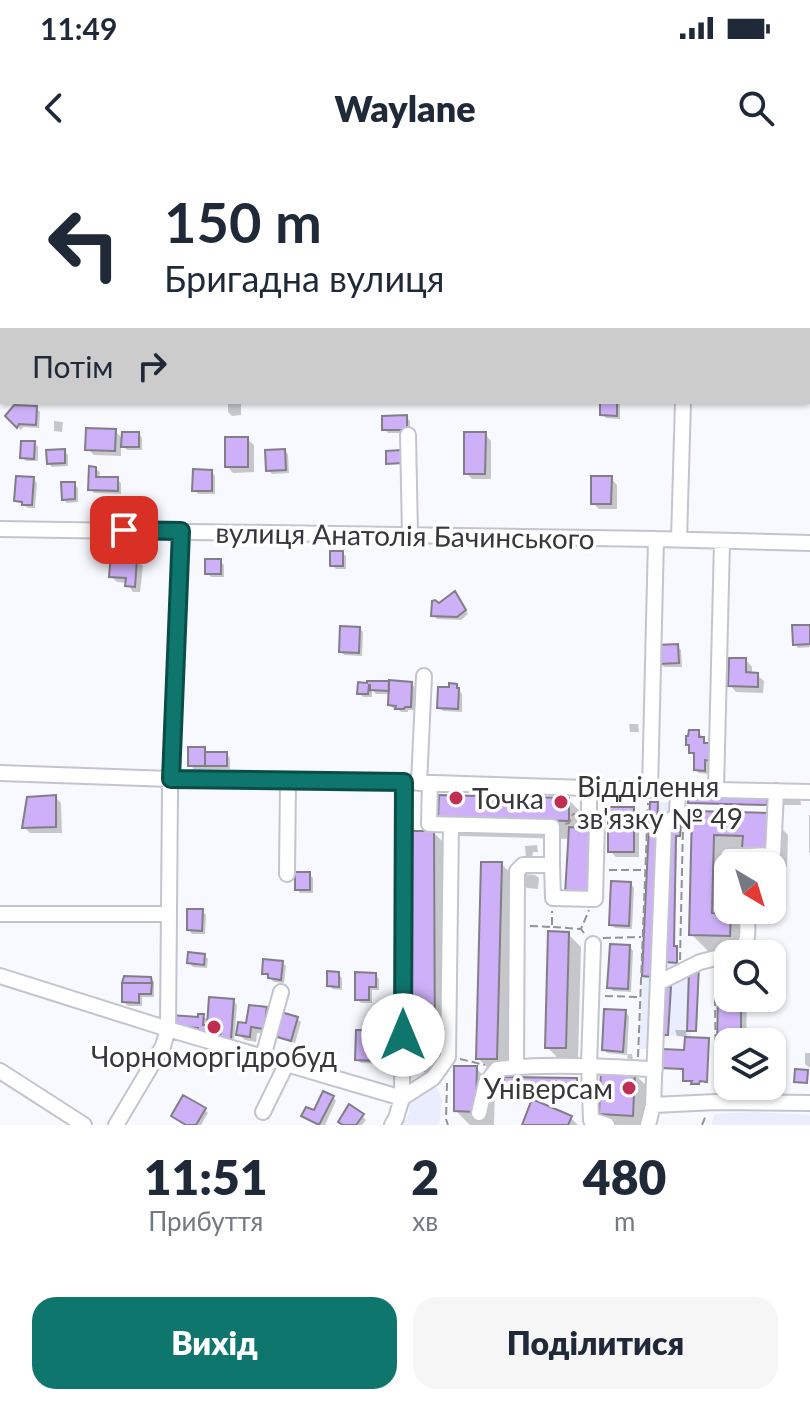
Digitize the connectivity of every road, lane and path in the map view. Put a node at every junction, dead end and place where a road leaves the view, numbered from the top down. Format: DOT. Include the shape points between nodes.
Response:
graph roads {
  1 [pos="683,404"];
  2 [pos="408,435"];
  3 [pos="0,529"];
  4 [pos="181,531"];
  5 [pos="410,535"];
  6 [pos="656,539"];
  7 [pos="679,540"];
  8 [pos="722,541"];
  9 [pos="810,543"];
  10 [pos="424,676"];
  11 [pos="0,773"];
  12 [pos="171,779"];
  13 [pos="288,781"];
  14 [pos="418,783"];
  15 [pos="589,789"];
  16 [pos="649,790"];
  17 [pos="674,790"];
  18 [pos="716,790"];
  19 [pos="776,791"];
  20 [pos="807,792"];
  21 [pos="804,808"];
  22 [pos="589,813"];
  23 [pos="676,820"];
  24 [pos="451,825"];
  25 [pos="552,827"];
  26 [pos="773,852"];
  27 [pos="552,865"];
  28 [pos="595,870"];
  29 [pos="645,870"];
  30 [pos="287,874"];
  31 [pos="553,898"];
  32 [pos="595,899"];
  33 [pos="0,914"];
  34 [pos="168,914"];
  35 [pos="516,925"];
  36 [pos="552,927"];
  37 [pos="581,929"];
  38 [pos="642,937"];
  39 [pos="593,944"];
  40 [pos="714,958"];
  41 [pos="679,967"];
  42 [pos="0,976"];
  43 [pos="658,983"];
  44 [pos="281,992"];
  45 [pos="591,995"];
  46 [pos="640,997"];
  47 [pos="715,1012"];
  48 [pos="168,1029"];
  49 [pos="263,1057"];
  50 [pos="448,1057"];
  51 [pos="287,1063"];
  52 [pos="589,1065"];
  53 [pos="516,1067"];
  54 [pos="637,1068"];
  55 [pos="497,1069"];
  56 [pos="655,1069"];
  57 [pos="0,1071"];
  58 [pos="402,1098"];
  59 [pos="810,1103"];
  60 [pos="653,1105"];
  61 [pos="712,1106"];
  62 [pos="263,1112"];
  63 [pos="479,1113"];
  64 [pos="84,1125"];
  65 [pos="116,1125"];
  66 [pos="392,1125"];
  67 [pos="448,1125"];
  68 [pos="607,1125"];
  69 [pos="648,1125"];
  70 [pos="702,1125"];
  1 -- 7 [label="street"];
  2 -- 5 [label="street"];
  3 -- 4 [label="street, вулиця Анатолія Бачинського"];
  4 -- 5 [label="street, вулиця Анатолія Бачинського"];
  4 -- 12 [label="street"];
  5 -- 6 [label="street, вулиця Анатолія Бачинського"];
  6 -- 7 [label="street, вулиця Анатолія Бачинського"];
  6 -- 16 [label="street"];
  7 -- 8 [label="street, вулиця Анатолія Бачинського"];
  8 -- 9 [label="street, вулиця Анатолія Бачинського"];
  8 -- 18 [label="street"];
  10 -- 14 [label="street"];
  11 -- 12 [label="street"];
  12 -- 13 [label="street"];
  12 -- 34 [label="street"];
  13 -- 14 [label="street"];
  13 -- 30 [label="street"];
  14 -- 15 [label="street"];
  14 -- 24 [label="street" via="429,824"];
  14 -- 58 [label="street"];
  15 -- 16 [label="street"];
  15 -- 22 [label="street"];
  16 -- 17 [label="street"];
  16 -- 29 [label="path"];
  17 -- 18 [label="street"];
  17 -- 23 [label="street"];
  18 -- 19 [label="street"];
  19 -- 20 [label="street"];
  19 -- 26 [label="street"];
  20 -- 21 [label="street"];
  22 -- 25 [label="path" via="573,814 569,823"];
  22 -- 28 [label="street" via="597,824"];
  23 -- 41 [label="path"];
  23 -- 43 [label="street" via="664,828"];
  24 -- 25 [label="street"];
  24 -- 50 [label="street"];
  25 -- 27 [label="street"];
  27 -- 31 [label="street"];
  27 -- 35 [label="street" via="523,865 517,871"];
  28 -- 29 [label="path"];
  28 -- 32 [label="street"];
  29 -- 38 [label="path"];
  31 -- 32 [label="street"];
  31 -- 36 [label="path"];
  32 -- 37 [label="path"];
  33 -- 34 [label="street"];
  34 -- 48 [label="street"];
  35 -- 36 [label="path"];
  35 -- 53 [label="street"];
  36 -- 37 [label="path"];
  37 -- 39 [label="path"];
  38 -- 39 [label="path" via="604,937"];
  38 -- 46 [label="path"];
  39 -- 45 [label="street"];
  40 -- 43 [label="street"];
  42 -- 48 [label="street"];
  43 -- 56 [label="street"];
  44 -- 49 [label="street"];
  45 -- 46 [label="path"];
  45 -- 52 [label="street"];
  46 -- 54 [label="path"];
  47 -- 61 [label="path"];
  48 -- 49 [label="street"];
  48 -- 65 [label="street"];
  49 -- 51 [label="street"];
  50 -- 55 [label="path"];
  50 -- 58 [label="street" via="433,1078"];
  50 -- 67 [label="path"];
  51 -- 58 [label="street"];
  51 -- 62 [label="street"];
  52 -- 53 [label="street"];
  52 -- 54 [label="street"];
  52 -- 68 [label="street" via="591,1120"];
  53 -- 55 [label="street"];
  54 -- 56 [label="street"];
  55 -- 63 [label="street" via="486,1083"];
  56 -- 60 [label="street"];
  57 -- 64 [label="street"];
  58 -- 66 [label="street"];
  59 -- 61 [label="street"];
  60 -- 61 [label="street"];
  60 -- 69 [label="street"];
  61 -- 70 [label="path"];
}
